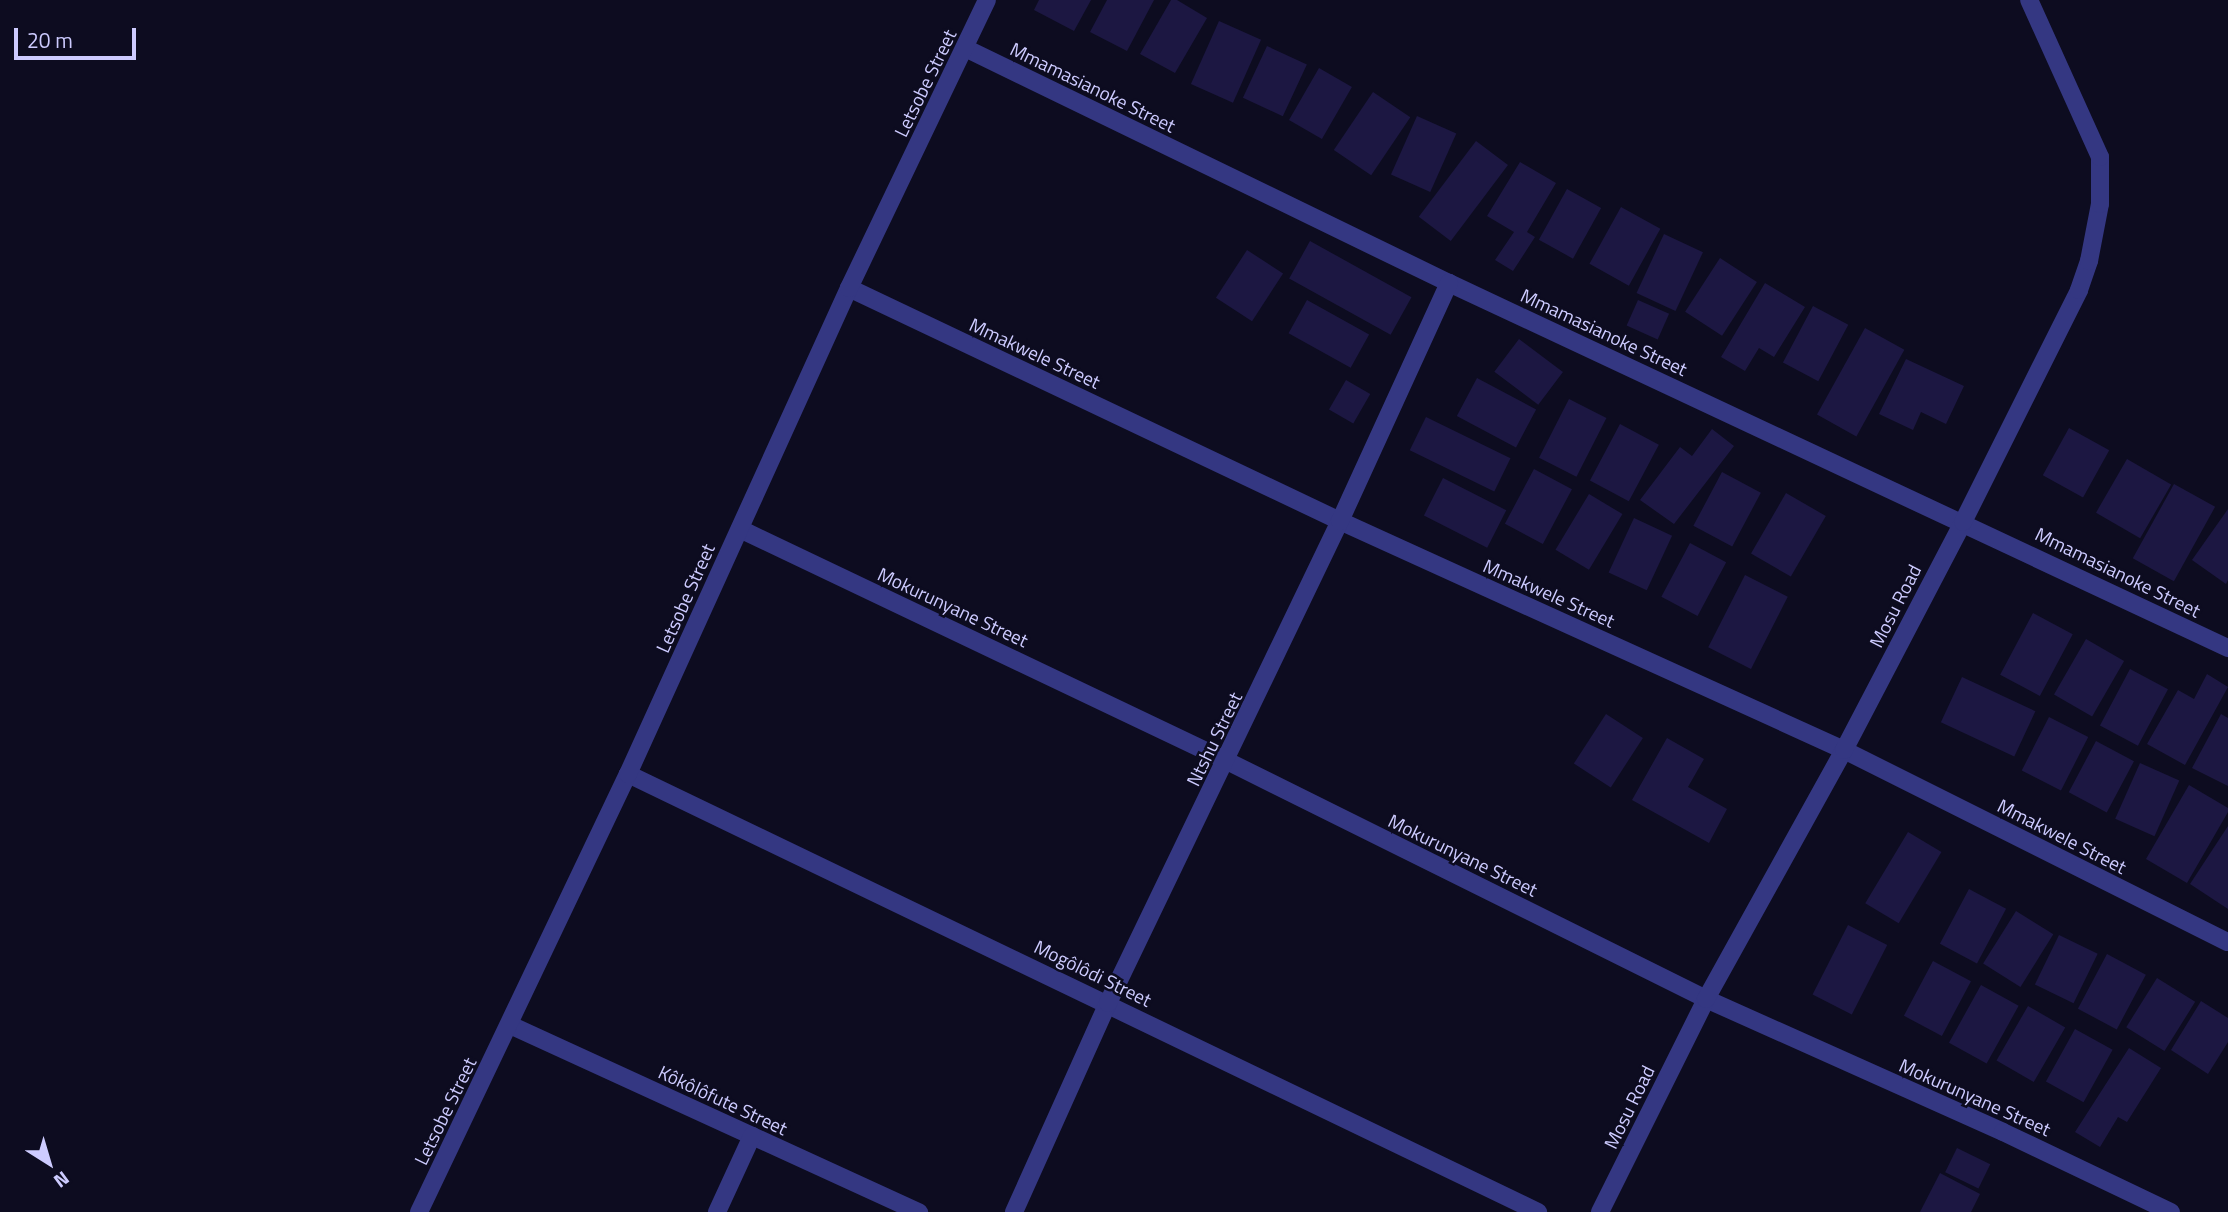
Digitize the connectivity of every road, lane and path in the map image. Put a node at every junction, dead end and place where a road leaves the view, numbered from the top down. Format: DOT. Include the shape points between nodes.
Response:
graph roads {
  1 [pos="987,0"];
  2 [pos="2029,0"];
  3 [pos="965,48"];
  4 [pos="1449,283"];
  5 [pos="849,288"];
  6 [pos="1340,522"];
  7 [pos="1963,522"];
  8 [pos="740,529"];
  9 [pos="2228,648"];
  10 [pos="1844,750"];
  11 [pos="1227,761"];
  12 [pos="628,774"];
  13 [pos="2228,942"];
  14 [pos="1706,999"];
  15 [pos="1108,1003"];
  16 [pos="510,1025"];
  17 [pos="752,1136"];
  18 [pos="419,1212"];
  19 [pos="717,1212"];
  20 [pos="919,1212"];
  21 [pos="1014,1212"];
  22 [pos="1538,1212"];
  23 [pos="1600,1212"];
  24 [pos="2171,1212"];
  1 -- 3 [label="street, Letsobe Street"];
  2 -- 7 [label="street, Mosu Road" via="2100,157 2097,229 2079,290"];
  3 -- 4 [label="street, Mmamasianoke Street"];
  3 -- 5 [label="street, Letsobe Street"];
  4 -- 6 [label="street, Ntshu Street"];
  4 -- 7 [label="street, Mmamasianoke Street"];
  5 -- 6 [label="street, Mmakwele Street"];
  5 -- 8 [label="street, Letsobe Street"];
  6 -- 10 [label="street, Mmakwele Street"];
  6 -- 11 [label="street, Ntshu Street"];
  7 -- 9 [label="street, Mmamasianoke Street"];
  7 -- 10 [label="street, Mosu Road"];
  8 -- 11 [label="street, Mokurunyane Street"];
  8 -- 12 [label="street, Letsobe Street"];
  10 -- 13 [label="street, Mmakwele Street"];
  10 -- 14 [label="street, Mosu Road"];
  11 -- 14 [label="street, Mokurunyane Street"];
  11 -- 15 [label="street, Ntshu Street"];
  12 -- 15 [label="street, Mogôlôdi Street"];
  12 -- 16 [label="street, Letsobe Street"];
  14 -- 23 [label="street, Mosu Road"];
  14 -- 24 [label="street, Mokurunyane Street"];
  15 -- 21 [label="street, Ntshu Street"];
  15 -- 22 [label="street, Mogôlôdi Street"];
  16 -- 17 [label="street, Kôkôlôfute Street"];
  16 -- 18 [label="street, Letsobe Street"];
  17 -- 19 [label="street"];
  17 -- 20 [label="street, Kôkôlôfute Street"];
}
